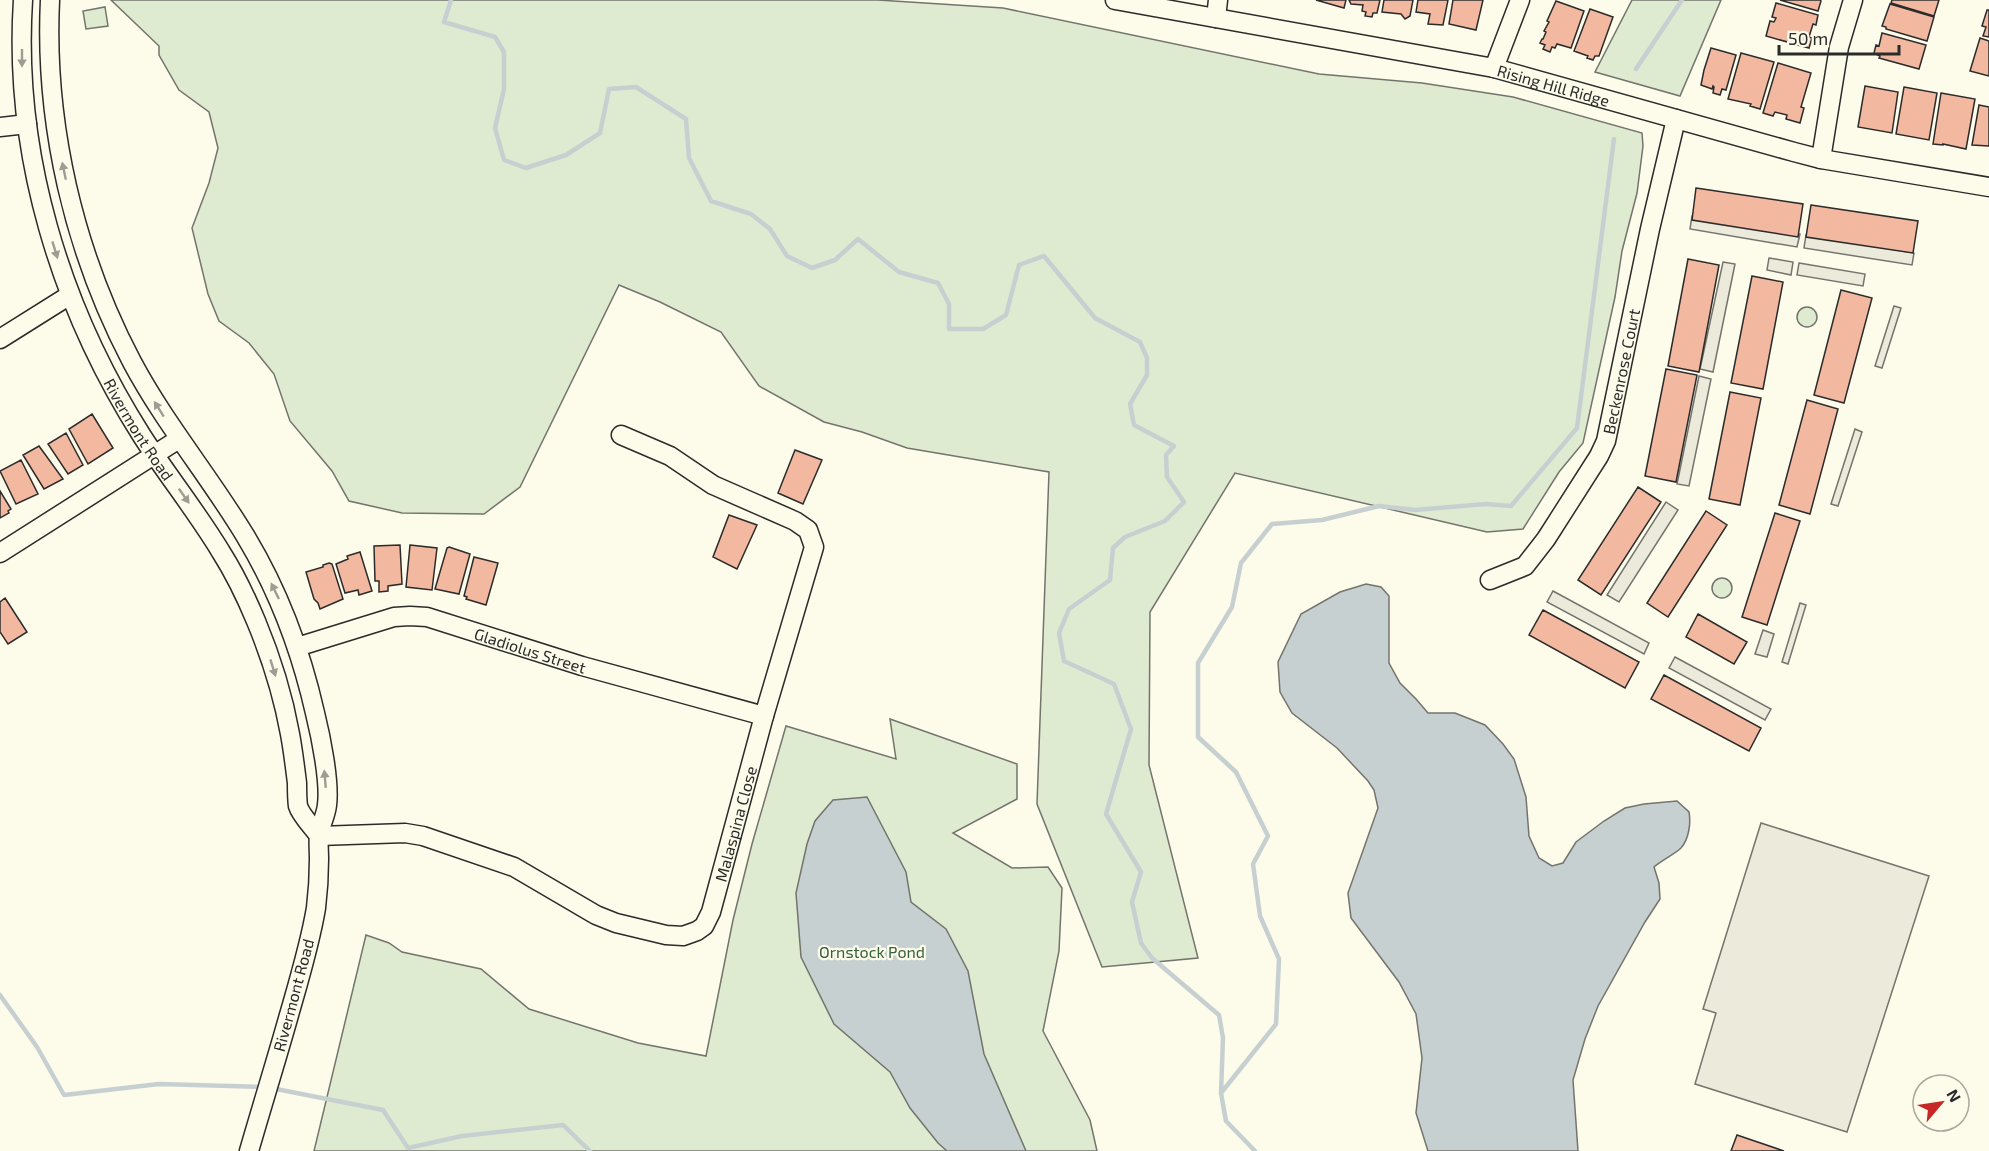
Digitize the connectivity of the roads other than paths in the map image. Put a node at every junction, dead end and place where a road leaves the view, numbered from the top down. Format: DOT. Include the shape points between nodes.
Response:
graph roads {
  1 [pos="23,0"];
  2 [pos="50,0"];
  3 [pos="1115,0"];
  4 [pos="1218,0"];
  5 [pos="1520,0"];
  6 [pos="1852,0"];
  7 [pos="1216,18"];
  8 [pos="1494,68"];
  9 [pos="1676,119"];
  10 [pos="27,124"];
  11 [pos="0,128"];
  12 [pos="1821,159"];
  13 [pos="1989,187"];
  14 [pos="70,295"];
  15 [pos="0,339"];
  16 [pos="621,435"];
  17 [pos="179,439"];
  18 [pos="154,455"];
  19 [pos="0,553"];
  20 [pos="1490,580"];
  21 [pos="297,647"];
  22 [pos="764,716"];
  23 [pos="319,836"];
  24 [pos="249,1151"];
  1 -- 10 [label="street, Rivermont Road, one-way" via="22,82"];
  17 -- 2 [label="street, Rivermont Road, one-way" via="123,343 82,242 64,172 57,124 51,75"];
  3 -- 7 [label="street, Rising Hill Ridge"];
  4 -- 7 [label="street"];
  5 -- 8 [label="street"];
  6 -- 12 [label="street" via="1839,47"];
  7 -- 8 [label="street, Rising Hill Ridge"];
  8 -- 9 [label="street, Rising Hill Ridge"];
  9 -- 12 [label="street, Rising Hill Ridge"];
  9 -- 20 [label="street, Beckenrose Court" via="1606,441 1525,566"];
  10 -- 11 [label="street"];
  10 -- 14 [label="street, Rivermont Road, one-way" via="44,212"];
  12 -- 13 [label="street, Rising Hill Ridge"];
  14 -- 15 [label="street"];
  14 -- 18 [label="street, Rivermont Road" via="104,370"];
  16 -- 22 [label="street, Malaspina Close" via="670,456 713,484 795,521 812,537 812,556"];
  17 -- 18 [label="street"];
  21 -- 17 [label="street, Rivermont Road, one-way" via="282,606 246,537"];
  18 -- 19 [label="street"];
  18 -- 23 [label="street, Rivermont Road, one-way" via="222,553 256,621 285,709 299,808"];
  21 -- 22 [label="street, Gladiolus Street" via="394,617 427,617 582,666"];
  23 -- 21 [label="street, Rivermont Road, one-way" via="327,804 325,772 318,724"];
  22 -- 23 [label="street, Malaspina Close" via="708,919 704,926 683,936 616,923 581,908 514,867 423,836"];
  23 -- 24 [label="street, Rivermont Road" via="319,881 305,957"];
}
